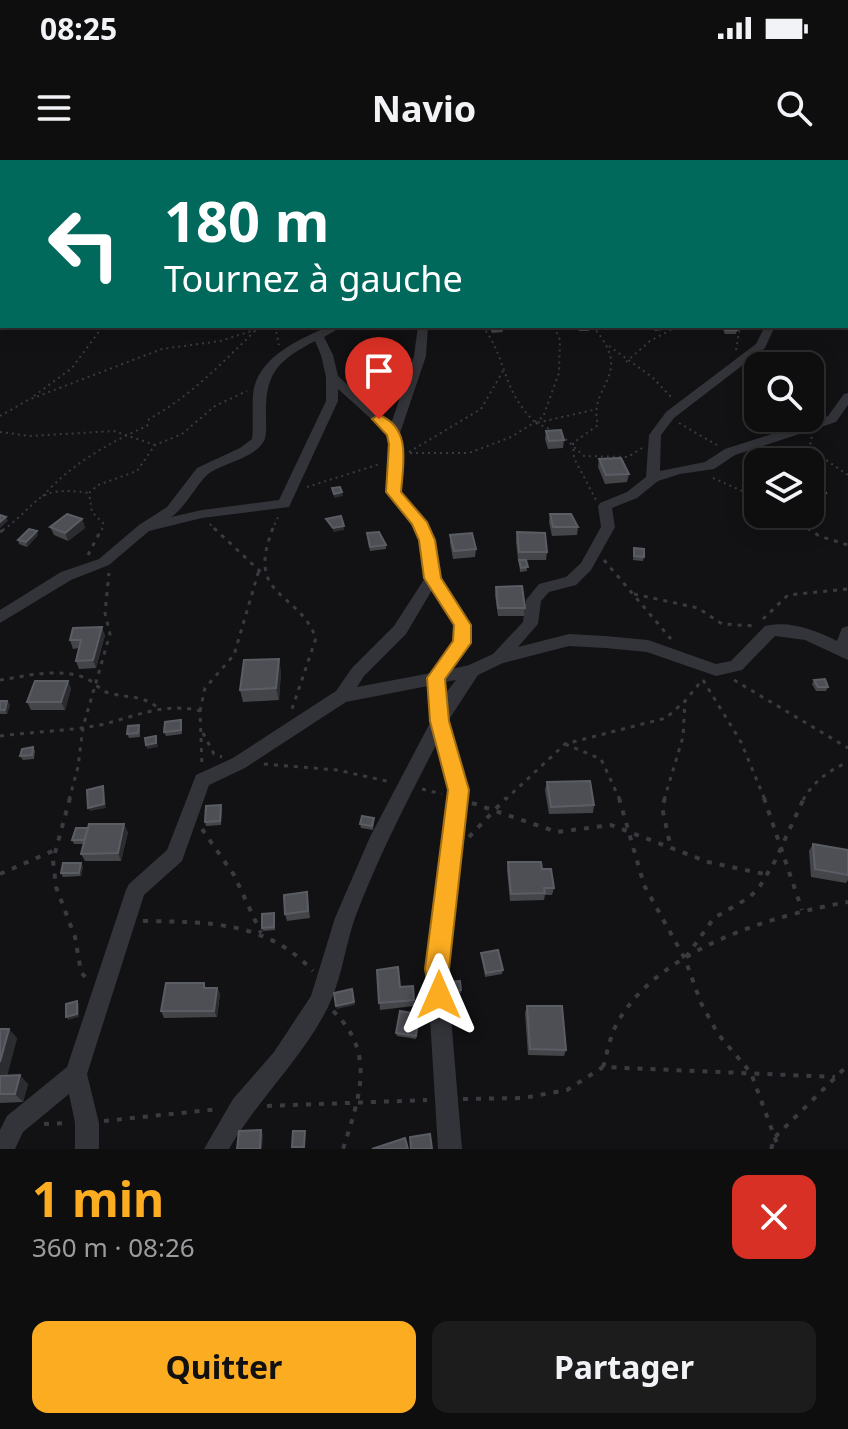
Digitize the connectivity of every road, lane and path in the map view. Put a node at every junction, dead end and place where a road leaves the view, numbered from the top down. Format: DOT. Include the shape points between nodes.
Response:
graph roads {
  1 [pos="102,328"];
  2 [pos="260,328"];
  3 [pos="333,328"];
  4 [pos="423,328"];
  5 [pos="483,328"];
  6 [pos="555,328"];
  7 [pos="594,328"];
  8 [pos="677,328"];
  9 [pos="740,328"];
  10 [pos="769,328"];
  11 [pos="257,329"];
  12 [pos="317,334"];
  13 [pos="609,346"];
  14 [pos="626,362"];
  15 [pos="734,366"];
  16 [pos="503,371"];
  17 [pos="332,377"];
  18 [pos="260,384"];
  19 [pos="848,397"];
  20 [pos="28,400"];
  21 [pos="594,410"];
  22 [pos="674,412"];
  23 [pos="0,416"];
  24 [pos="832,419"];
  25 [pos="536,423"];
  26 [pos="0,432"];
  27 [pos="131,433"];
  28 [pos="394,433"];
  29 [pos="655,441"];
  30 [pos="155,445"];
  31 [pos="574,450"];
  32 [pos="730,452"];
  33 [pos="744,457"];
  34 [pos="396,458"];
  35 [pos="691,469"];
  36 [pos="848,475"];
  37 [pos="653,478"];
  38 [pos="291,490"];
  39 [pos="744,492"];
  40 [pos="89,493"];
  41 [pos="43,496"];
  42 [pos="284,504"];
  43 [pos="605,506"];
  44 [pos="202,514"];
  45 [pos="144,528"];
  46 [pos="808,528"];
  47 [pos="0,532"];
  48 [pos="848,545"];
  49 [pos="594,547"];
  50 [pos="104,562"];
  51 [pos="259,570"];
  52 [pos="66,576"];
  53 [pos="265,576"];
  54 [pos="432,578"];
  55 [pos="848,589"];
  56 [pos="634,594"];
  57 [pos="0,617"];
  58 [pos="848,632"];
  59 [pos="845,652"];
  60 [pos="499,658"];
  61 [pos="685,659"];
  62 [pos="472,671"];
  63 [pos="709,675"];
  64 [pos="436,678"];
  65 [pos="0,680"];
  66 [pos="98,683"];
  67 [pos="342,696"];
  68 [pos="685,701"];
  69 [pos="158,708"];
  70 [pos="200,711"];
  71 [pos="439,721"];
  72 [pos="83,727"];
  73 [pos="203,733"];
  74 [pos="0,736"];
  75 [pos="284,736"];
  76 [pos="565,744"];
  77 [pos="848,748"];
  78 [pos="848,762"];
  79 [pos="239,763"];
  80 [pos="202,780"];
  81 [pos="404,785"];
  82 [pos="458,799"];
  83 [pos="494,811"];
  84 [pos="190,813"];
  85 [pos="632,834"];
  86 [pos="779,848"];
  87 [pos="56,849"];
  88 [pos="671,849"];
  89 [pos="452,855"];
  90 [pos="0,874"];
  91 [pos="769,875"];
  92 [pos="848,902"];
  93 [pos="802,910"];
  94 [pos="128,920"];
  95 [pos="262,935"];
  96 [pos="685,959"];
  97 [pos="101,1000"];
  98 [pos="320,1001"];
  99 [pos="848,1065"];
  100 [pos="603,1067"];
  101 [pos="751,1073"];
  102 [pos="76,1074"];
  103 [pos="835,1077"];
  104 [pos="447,1099"];
  105 [pos="357,1105"];
  106 [pos="241,1107"];
  107 [pos="87,1123"];
  108 [pos="7,1124"];
  109 [pos="775,1137"];
  110 [pos="3,1149"];
  111 [pos="87,1149"];
  112 [pos="216,1149"];
  113 [pos="343,1149"];
  114 [pos="450,1149"];
  115 [pos="771,1149"];
  116 [pos="779,1149"];
  1 -- 20 [label="path" via="72,368"];
  2 -- 11 [label="path"];
  3 -- 12 [label="street"];
  4 -- 28 [label="street" via="420,356"];
  5 -- 16 [label="path"];
  6 -- 25 [label="path" via="560,340 559,373 549,406"];
  7 -- 13 [label="path"];
  8 -- 14 [label="path"];
  9 -- 15 [label="path"];
  10 -- 15 [label="street" via="761,346"];
  11 -- 20 [label="path" via="220,341 162,349"];
  11 -- 27 [label="path" via="203,381"];
  12 -- 17 [label="street"];
  12 -- 18 [label="street" via="283,357"];
  13 -- 14 [label="path"];
  13 -- 21 [label="path" via="607,392"];
  14 -- 22 [label="path" via="658,380 668,391"];
  15 -- 22 [label="street"];
  16 -- 25 [label="path" via="520,409"];
  16 -- 25 [label="path" via="481,409 404,456 469,453"];
  17 -- 28 [label="street"];
  17 -- 38 [label="street" via="332,401"];
  18 -- 30 [label="path" via="215,406 182,434"];
  18 -- 45 [label="street" via="258,440 202,471 172,510"];
  19 -- 24 [label="street"];
  20 -- 23 [label="path"];
  21 -- 25 [label="path"];
  21 -- 31 [label="path" via="598,425 573,443"];
  22 -- 29 [label="street"];
  22 -- 32 [label="path" via="682,427"];
  24 -- 32 [label="street"];
  24 -- 36 [label="path" via="810,443"];
  25 -- 31 [label="path" via="561,435"];
  26 -- 27 [label="path" via="33,439 94,431"];
  27 -- 30 [label="path"];
  27 -- 41 [label="path" via="56,481"];
  28 -- 34 [label="street"];
  29 -- 31 [label="path" via="628,457 584,456"];
  29 -- 37 [label="street"];
  30 -- 40 [label="path" via="137,471"];
  31 -- 43 [label="path" via="594,499"];
  32 -- 33 [label="path"];
  32 -- 35 [label="street" via="709,466"];
  34 -- 38 [label="path"];
  34 -- 54 [label="street" via="393,492 419,522"];
  35 -- 37 [label="street"];
  35 -- 39 [label="path"];
  37 -- 43 [label="street" via="632,495"];
  38 -- 42 [label="street"];
  40 -- 41 [label="path" via="55,490"];
  40 -- 52 [label="path" via="92,512 103,523 101,534"];
  41 -- 47 [label="path"];
  42 -- 44 [label="street"];
  42 -- 53 [label="path" via="263,550"];
  43 -- 49 [label="street" via="608,527"];
  44 -- 45 [label="street"];
  44 -- 51 [label="path"];
  45 -- 50 [label="street"];
  46 -- 48 [label="path"];
  49 -- 56 [label="path"];
  49 -- 60 [label="street" via="586,566 571,581 544,588 534,600 530,624"];
  50 -- 52 [label="street"];
  50 -- 66 [label="path" via="110,577 105,613 110,634"];
  51 -- 53 [label="path"];
  51 -- 70 [label="path" via="234,655 205,688"];
  52 -- 57 [label="street"];
  53 -- 75 [label="path" via="274,593 306,619 316,638"];
  54 -- 64 [label="street" via="463,625 462,643"];
  54 -- 67 [label="street" via="400,630"];
  55 -- 56 [label="path" via="788,595 760,627 722,624 698,608"];
  56 -- 61 [label="path"];
  58 -- 59 [label="street"];
  59 -- 63 [label="street" via="790,629 771,630 736,666"];
  60 -- 61 [label="street" via="569,640 648,646"];
  60 -- 62 [label="street"];
  61 -- 63 [label="street"];
  61 -- 63 [label="path"];
  62 -- 64 [label="street"];
  62 -- 71 [label="street"];
  63 -- 68 [label="path"];
  63 -- 77 [label="path"];
  63 -- 86 [label="path" via="758,779"];
  64 -- 67 [label="street"];
  64 -- 71 [label="street"];
  65 -- 66 [label="path" via="76,673"];
  66 -- 69 [label="path" via="105,693 146,698"];
  66 -- 72 [label="path"];
  67 -- 75 [label="street"];
  68 -- 76 [label="path" via="666,718"];
  68 -- 88 [label="path" via="683,737 662,807"];
  69 -- 70 [label="path" via="172,704"];
  69 -- 72 [label="path"];
  70 -- 73 [label="path"];
  71 -- 81 [label="street"];
  71 -- 82 [label="street"];
  72 -- 74 [label="path"];
  72 -- 87 [label="path"];
  73 -- 79 [label="path" via="214,754"];
  73 -- 80 [label="path"];
  75 -- 79 [label="street"];
  76 -- 83 [label="path"];
  76 -- 85 [label="path" via="601,759"];
  78 -- 86 [label="path" via="831,767 806,792"];
  79 -- 80 [label="street"];
  79 -- 81 [label="path" via="337,770"];
  80 -- 84 [label="street"];
  81 -- 82 [label="path"];
  81 -- 98 [label="street" via="345,918"];
  82 -- 83 [label="path"];
  82 -- 89 [label="street"];
  83 -- 85 [label="path" via="557,832 611,825"];
  83 -- 89 [label="path"];
  84 -- 94 [label="street" via="175,855 136,890"];
  84 -- 95 [label="path" via="234,875"];
  85 -- 88 [label="path"];
  85 -- 96 [label="path" via="644,885"];
  86 -- 91 [label="path"];
  86 -- 93 [label="path"];
  87 -- 90 [label="path"];
  87 -- 97 [label="path" via="56,887 75,937 81,972"];
  88 -- 91 [label="path"];
  89 -- 104 [label="street" via="437,969"];
  91 -- 96 [label="path" via="750,900 717,915"];
  92 -- 93 [label="path"];
  93 -- 96 [label="path" via="755,924"];
  94 -- 95 [label="path" via="214,923"];
  94 -- 97 [label="street"];
  95 -- 98 [label="path" via="299,953 317,976"];
  96 -- 100 [label="path" via="646,988 620,1018"];
  96 -- 101 [label="path" via="718,1034"];
  97 -- 102 [label="street"];
  98 -- 105 [label="path" via="348,1021 363,1052"];
  98 -- 106 [label="street" via="282,1060"];
  99 -- 103 [label="path"];
  100 -- 101 [label="path"];
  100 -- 104 [label="path" via="567,1090 523,1098"];
  101 -- 103 [label="path"];
  101 -- 109 [label="path"];
  102 -- 107 [label="street"];
  102 -- 108 [label="street"];
  103 -- 109 [label="path"];
  104 -- 105 [label="path"];
  104 -- 114 [label="street"];
  105 -- 106 [label="path"];
  105 -- 113 [label="path"];
  106 -- 107 [label="path"];
  106 -- 112 [label="street"];
  107 -- 108 [label="path"];
  107 -- 111 [label="street"];
  108 -- 110 [label="street"];
  109 -- 115 [label="path"];
  109 -- 116 [label="path"];
}
